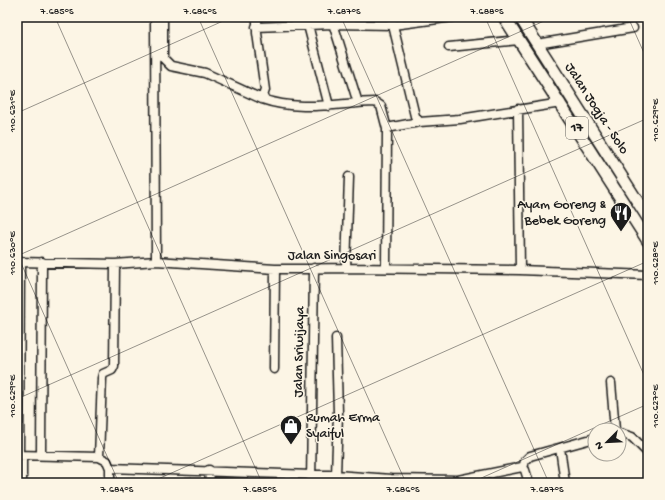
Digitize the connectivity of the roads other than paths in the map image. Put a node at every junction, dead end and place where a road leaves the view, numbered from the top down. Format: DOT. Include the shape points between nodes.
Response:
graph roads {
  1 [pos="155,17"];
  2 [pos="162,17"];
  3 [pos="257,17"];
  4 [pos="453,17"];
  5 [pos="504,17"];
  6 [pos="520,17"];
  7 [pos="332,21"];
  8 [pos="392,21"];
  9 [pos="308,25"];
  10 [pos="256,27"];
  11 [pos="633,28"];
  12 [pos="519,40"];
  13 [pos="537,44"];
  14 [pos="449,47"];
  15 [pos="262,99"];
  16 [pos="358,103"];
  17 [pos="561,103"];
  18 [pos="329,106"];
  19 [pos="518,109"];
  20 [pos="419,122"];
  21 [pos="387,128"];
  22 [pos="349,177"];
  23 [pos="648,218"];
  24 [pos="648,241"];
  25 [pos="156,261"];
  26 [pos="19,262"];
  27 [pos="42,262"];
  28 [pos="115,264"];
  29 [pos="314,268"];
  30 [pos="346,268"];
  31 [pos="386,268"];
  32 [pos="276,269"];
  33 [pos="520,270"];
  34 [pos="648,275"];
  35 [pos="336,338"];
  36 [pos="274,369"];
  37 [pos="612,383"];
  38 [pos="614,422"];
  39 [pos="627,435"];
  40 [pos="587,440"];
  41 [pos="560,448"];
  42 [pos="648,453"];
  43 [pos="19,455"];
  44 [pos="41,456"];
  45 [pos="99,457"];
  46 [pos="110,468"];
  47 [pos="523,468"];
  48 [pos="209,470"];
  49 [pos="336,475"];
  50 [pos="311,479"];
  51 [pos="446,481"];
  52 [pos="22,483"];
  53 [pos="110,483"];
  54 [pos="210,483"];
  55 [pos="529,483"];
  56 [pos="565,483"];
  1 -- 25 [label="street"];
  2 -- 15 [label="street" via="163,58 171,66 205,73"];
  3 -- 10 [label="street"];
  4 -- 8 [label="street"];
  5 -- 12 [label="highway, Jalan Jogja - Solo / 17"];
  6 -- 13 [label="highway, Jalan Jogja - Solo / 17"];
  7 -- 8 [label="street"];
  7 -- 9 [label="street"];
  7 -- 16 [label="street"];
  8 -- 20 [label="street" via="415,116"];
  9 -- 10 [label="street"];
  9 -- 18 [label="street"];
  10 -- 15 [label="street" via="264,90"];
  11 -- 13 [label="street"];
  12 -- 14 [label="street"];
  12 -- 17 [label="highway, Jalan Jogja - Solo / 17"];
  13 -- 23 [label="highway, Jalan Jogja - Solo / 17"];
  15 -- 18 [label="street" via="290,105"];
  16 -- 18 [label="street"];
  16 -- 21 [label="street" via="380,104"];
  17 -- 19 [label="street"];
  17 -- 24 [label="highway, Jalan Jogja - Solo / 17"];
  19 -- 20 [label="street" via="460,119"];
  19 -- 33 [label="street"];
  20 -- 21 [label="street"];
  21 -- 31 [label="street"];
  22 -- 30 [label="street"];
  25 -- 28 [label="street, Jalan Singosari"];
  25 -- 32 [label="street, Jalan Singosari"];
  26 -- 27 [label="street, Jalan Singosari"];
  26 -- 43 [label="street"];
  27 -- 28 [label="street, Jalan Singosari"];
  27 -- 44 [label="street"];
  28 -- 45 [label="street" via="114,366 112,370 103,374 102,378"];
  29 -- 30 [label="street, Jalan Singosari"];
  29 -- 32 [label="street, Jalan Singosari"];
  29 -- 50 [label="street, Jalan Sriwijaya"];
  30 -- 31 [label="street, Jalan Singosari"];
  31 -- 33 [label="street, Jalan Singosari"];
  32 -- 36 [label="street"];
  33 -- 34 [label="street, Jalan Singosari"];
  35 -- 49 [label="street"];
  37 -- 38 [label="street"];
  39 -- 42 [label="street" via="632,437"];
  40 -- 41 [label="street"];
  41 -- 47 [label="street" via="530,456"];
  41 -- 56 [label="street"];
  43 -- 44 [label="street"];
  43 -- 52 [label="street"];
  44 -- 45 [label="street"];
  45 -- 46 [label="street" via="107,461"];
  46 -- 48 [label="street"];
  46 -- 53 [label="street"];
  47 -- 51 [label="street"];
  47 -- 55 [label="street"];
  48 -- 50 [label="street"];
  48 -- 54 [label="street"];
  49 -- 50 [label="street"];
  49 -- 51 [label="street"];
}
